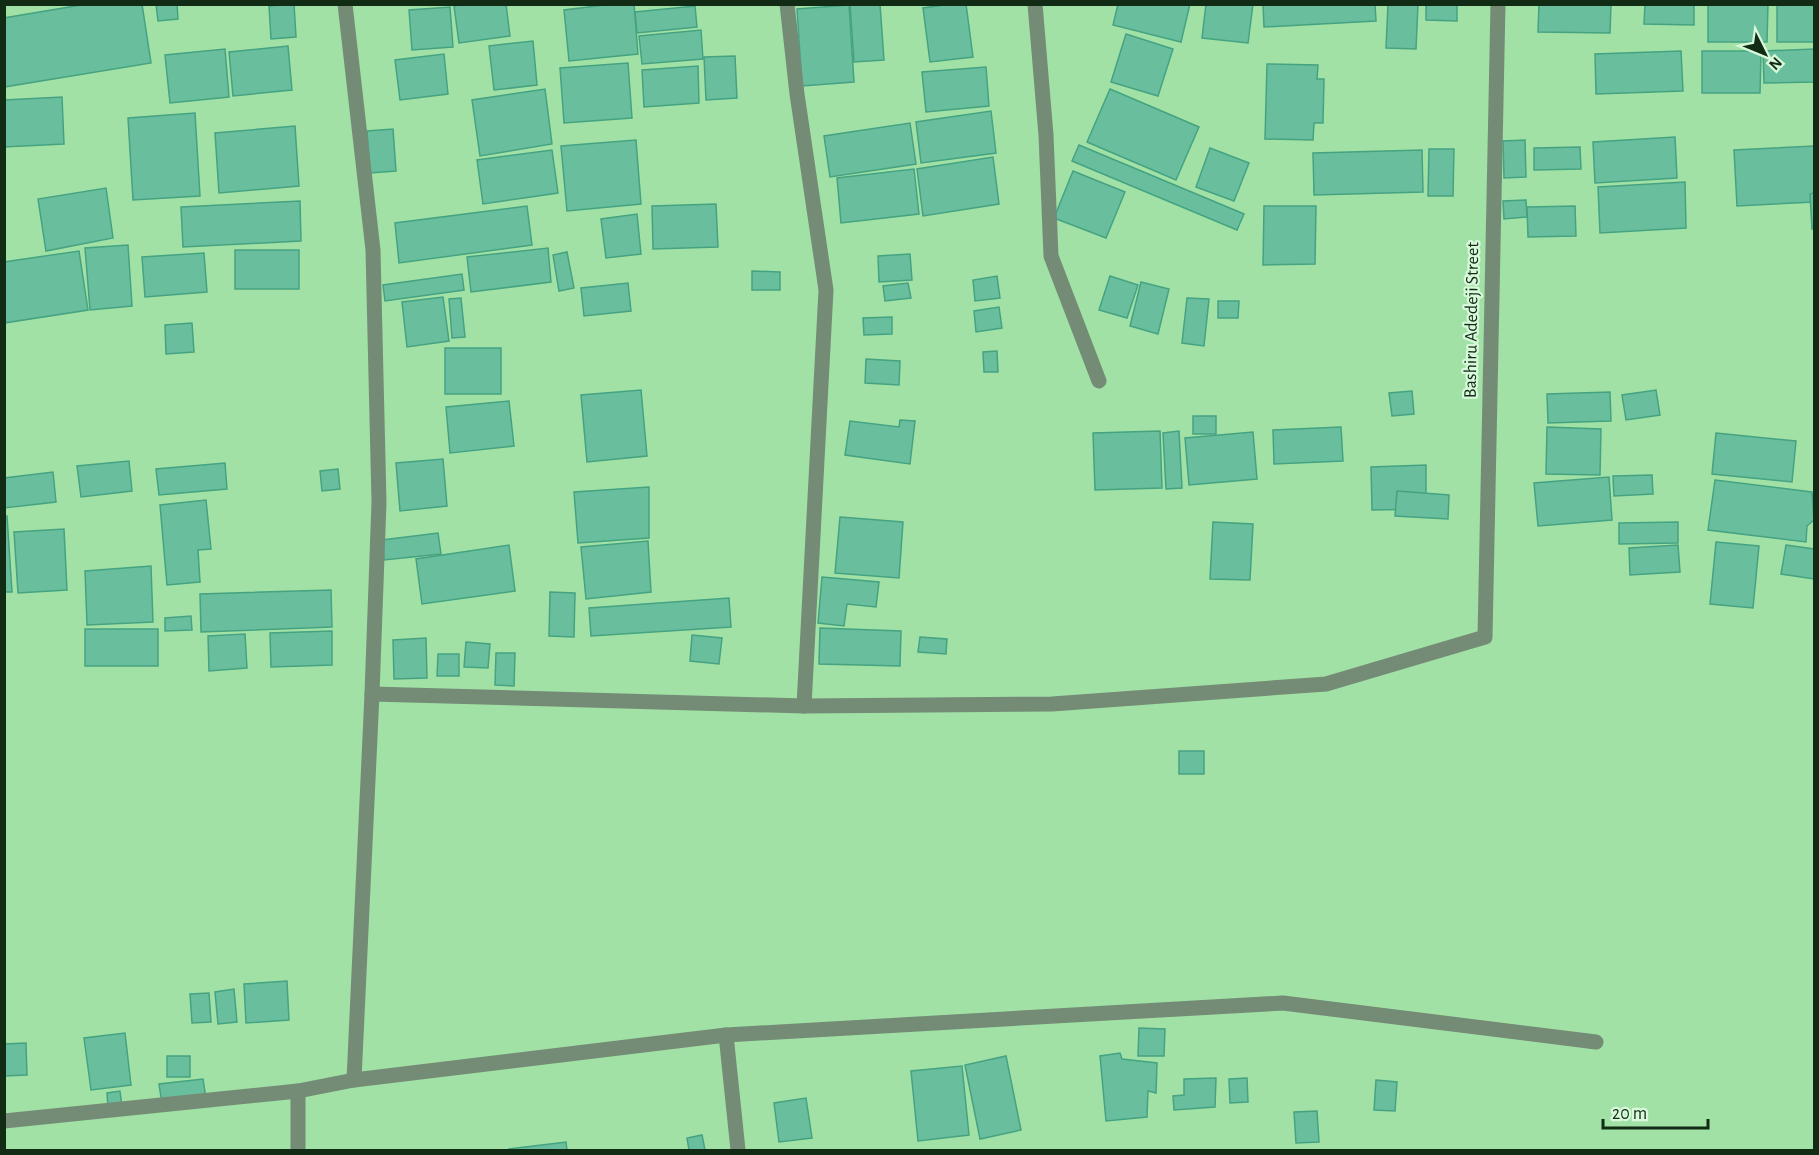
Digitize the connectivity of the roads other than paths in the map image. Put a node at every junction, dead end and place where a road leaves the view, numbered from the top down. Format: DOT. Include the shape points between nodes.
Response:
graph roads {
  1 [pos="345,4"];
  2 [pos="787,4"];
  3 [pos="1035,4"];
  4 [pos="1498,4"];
  5 [pos="1100,381"];
  6 [pos="372,694"];
  7 [pos="804,706"];
  8 [pos="726,1035"];
  9 [pos="1596,1042"];
  10 [pos="354,1080"];
  11 [pos="298,1091"];
  12 [pos="4,1121"];
  13 [pos="298,1150"];
  14 [pos="738,1150"];
  1 -- 6 [label="street" via="373,250 378,502"];
  2 -- 7 [label="street" via="796,94 826,291"];
  3 -- 5 [label="street" via="1051,256"];
  4 -- 7 [label="street, Bashiru Adedeji Street" via="1485,637 1326,684 1052,704"];
  6 -- 7 [label="street"];
  6 -- 10 [label="street"];
  8 -- 9 [label="street" via="1283,1004"];
  8 -- 10 [label="street"];
  8 -- 14 [label="street"];
  10 -- 11 [label="street"];
  11 -- 12 [label="street"];
  11 -- 13 [label="street"];
}
